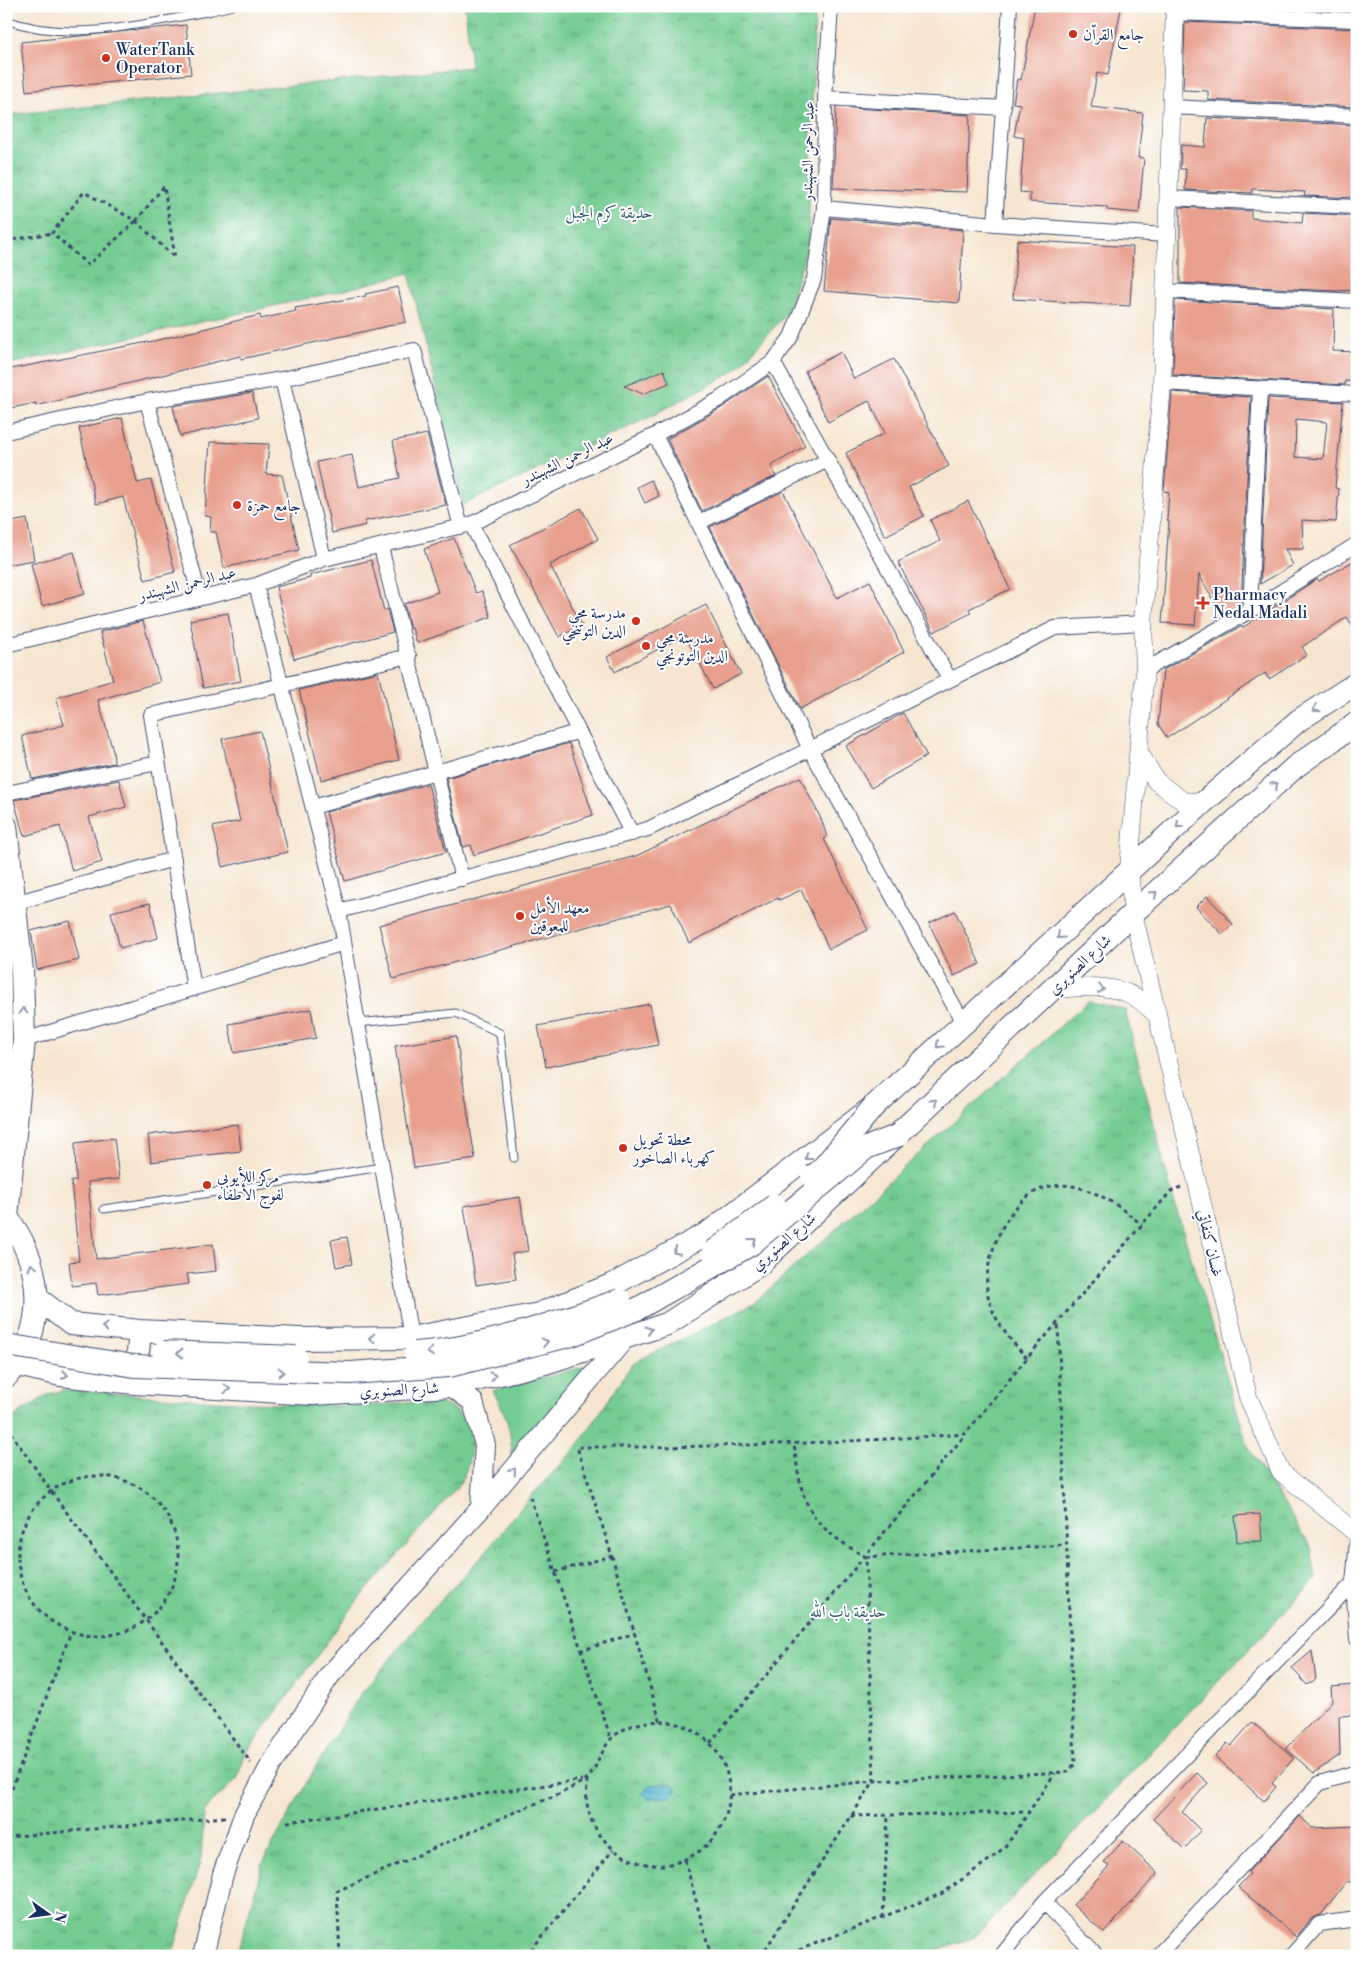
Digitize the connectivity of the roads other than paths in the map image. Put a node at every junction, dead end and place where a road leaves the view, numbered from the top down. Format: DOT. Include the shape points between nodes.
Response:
graph roads {
  1 [pos="232,6"];
  2 [pos="831,6"];
  3 [pos="1010,6"];
  4 [pos="1174,9"];
  5 [pos="6,20"];
  6 [pos="1357,20"];
  7 [pos="825,98"];
  8 [pos="1171,107"];
  9 [pos="1004,108"];
  10 [pos="1357,116"];
  11 [pos="1167,198"];
  12 [pos="1357,207"];
  13 [pos="824,208"];
  14 [pos="996,224"];
  15 [pos="1166,235"];
  16 [pos="1165,291"];
  17 [pos="1357,301"];
  18 [pos="773,362"];
  19 [pos="282,379"];
  20 [pos="1162,383"];
  21 [pos="1260,388"];
  22 [pos="1357,394"];
  23 [pos="147,401"];
  24 [pos="6,432"];
  25 [pos="655,435"];
  26 [pos="828,460"];
  27 [pos="698,523"];
  28 [pos="466,525"];
  29 [pos="1357,544"];
  30 [pos="381,547"];
  31 [pos="324,559"];
  32 [pos="256,585"];
  33 [pos="200,598"];
  34 [pos="1250,611"];
  35 [pos="1143,623"];
  36 [pos="6,645"];
  37 [pos="409,656"];
  38 [pos="1145,670"];
  39 [pos="950,680"];
  40 [pos="1357,682"];
  41 [pos="282,685"];
  42 [pos="1357,723"];
  43 [pos="577,732"];
  44 [pos="810,749"];
  45 [pos="1139,752"];
  46 [pos="158,763"];
  47 [pos="436,771"];
  48 [pos="6,793"];
  49 [pos="1204,802"];
  50 [pos="312,807"];
  51 [pos="6,826"];
  52 [pos="632,834"];
  53 [pos="174,859"];
  54 [pos="1129,869"];
  55 [pos="462,879"];
  56 [pos="14,903"];
  57 [pos="339,911"];
  58 [pos="1133,913"];
  59 [pos="344,943"];
  60 [pos="194,988"];
  61 [pos="1053,989"];
  62 [pos="1157,1015"];
  63 [pos="963,1022"];
  64 [pos="358,1023"];
  65 [pos="24,1040"];
  66 [pos="874,1106"];
  67 [pos="899,1135"];
  68 [pos="514,1158"];
  69 [pos="382,1167"];
  70 [pos="104,1209"];
  71 [pos="7,1216"];
  72 [pos="37,1298"];
  73 [pos="140,1331"];
  74 [pos="6,1332"];
  75 [pos="411,1338"];
  76 [pos="625,1338"];
  77 [pos="6,1345"];
  78 [pos="12,1371"];
  79 [pos="135,1383"];
  80 [pos="451,1386"];
  81 [pos="482,1508"];
  82 [pos="1357,1534"];
  83 [pos="1357,1540"];
  84 [pos="1353,1583"];
  85 [pos="1357,1639"];
  86 [pos="1357,1772"];
  87 [pos="1044,1902"];
  88 [pos="1357,1919"];
  89 [pos="202,1956"];
  90 [pos="1001,1956"];
  91 [pos="1097,1956"];
  92 [pos="1157,1956"];
  93 [pos="1291,1956"];
  1 -- 5 [label="lane" via="93,31 56,30"];
  2 -- 7 [label="street, عبد الرحمن الشهبندر"];
  3 -- 9 [label="street"];
  4 -- 6 [label="street"];
  4 -- 8 [label="street, غسان كنفاتي"];
  7 -- 9 [label="street"];
  7 -- 13 [label="street, عبد الرحمن الشهبندر"];
  8 -- 10 [label="street"];
  8 -- 11 [label="street, غسان كنفاتي"];
  9 -- 14 [label="street"];
  11 -- 12 [label="street"];
  11 -- 15 [label="street, غسان كنفاتي"];
  13 -- 14 [label="street"];
  13 -- 18 [label="street, عبد الرحمن الشهبندر" via="814,279 791,337"];
  14 -- 15 [label="street"];
  15 -- 16 [label="street, غسان كنفاتي"];
  16 -- 17 [label="street"];
  16 -- 20 [label="street, غسان كنفاتي"];
  18 -- 25 [label="street, عبد الرحمن الشهبندر" via="718,400"];
  18 -- 26 [label="street"];
  19 -- 23 [label="street"];
  19 -- 28 [label="street" via="414,350"];
  19 -- 31 [label="street"];
  20 -- 21 [label="street"];
  20 -- 35 [label="street, غسان كنفاتي"];
  21 -- 22 [label="street"];
  21 -- 34 [label="street"];
  23 -- 24 [label="street"];
  23 -- 33 [label="street"];
  25 -- 27 [label="street"];
  25 -- 28 [label="street, عبد الرحمن الشهبندر"];
  26 -- 27 [label="street"];
  26 -- 39 [label="street"];
  27 -- 44 [label="street"];
  28 -- 30 [label="street, عبد الرحمن الشهبندر"];
  28 -- 43 [label="street"];
  29 -- 34 [label="street"];
  30 -- 31 [label="street, عبد الرحمن الشهبندر"];
  30 -- 37 [label="street"];
  31 -- 32 [label="street, عبد الرحمن الشهبندر"];
  32 -- 33 [label="street, عبد الرحمن الشهبندر"];
  32 -- 41 [label="street"];
  33 -- 36 [label="street, عبد الرحمن الشهبندر"];
  34 -- 38 [label="street"];
  35 -- 38 [label="street, غسان كنفاتي"];
  35 -- 39 [label="street" via="1055,628"];
  37 -- 41 [label="street"];
  37 -- 47 [label="street"];
  38 -- 45 [label="street, غسان كنفاتي"];
  39 -- 44 [label="street"];
  40 -- 49 [label="main road, شارع الصنوبري, one-way" via="1299,720"];
  41 -- 46 [label="street" via="151,715"];
  41 -- 50 [label="street"];
  58 -- 42 [label="main road, شارع الصنوبري, one-way" via="1295,767"];
  43 -- 47 [label="street"];
  43 -- 52 [label="street"];
  44 -- 52 [label="street"];
  44 -- 63 [label="street"];
  45 -- 49 [label="street" via="1156,781 1184,802"];
  45 -- 54 [label="street, غسان كنفاتي"];
  46 -- 48 [label="street"];
  46 -- 53 [label="street"];
  47 -- 50 [label="street"];
  47 -- 55 [label="street"];
  49 -- 54 [label="main road, شارع الصنوبري, one-way"];
  50 -- 57 [label="street"];
  51 -- 56 [label="main road"];
  52 -- 55 [label="street"];
  53 -- 56 [label="street"];
  53 -- 60 [label="street"];
  54 -- 58 [label="street, غسان كنفاتي"];
  54 -- 63 [label="main road, شارع الصنوبري, one-way" via="1098,901"];
  55 -- 57 [label="street"];
  65 -- 56 [label="main road, one-way" via="22,971"];
  57 -- 59 [label="street"];
  58 -- 61 [label="main road, شارع الصنوبري"];
  58 -- 62 [label="street, غسان كنفاتي"];
  59 -- 60 [label="street"];
  59 -- 64 [label="street"];
  60 -- 65 [label="street"];
  61 -- 62 [label="street, one-way" via="1084,986 1112,990 1134,996"];
  67 -- 61 [label="main road, شارع الصنوبري, one-way"];
  62 -- 82 [label="street, غسان كنفاتي" via="1248,1397 1282,1472"];
  63 -- 66 [label="main road, شارع الصنوبري, one-way"];
  64 -- 68 [label="lane" via="456,1013 500,1033"];
  64 -- 69 [label="street"];
  65 -- 71 [label="main road"];
  66 -- 74 [label="main road, one-way, bridge" via="820,1171 699,1262 631,1296 563,1320 445,1351 348,1359 127,1352"];
  66 -- 75 [label="main road, شارع الصنوبري, one-way" via="708,1233 614,1284 539,1314"];
  76 -- 67 [label="main road, شارع الصنوبري, one-way" via="666,1324 760,1264"];
  77 -- 67 [label="main road, one-way, bridge" via="134,1366 350,1373 449,1366 572,1335 637,1309 750,1245 866,1148"];
  69 -- 70 [label="lane"];
  69 -- 75 [label="street"];
  72 -- 71 [label="main road, one-way" via="34,1269"];
  73 -- 72 [label="main road, شارع الصنوبري, one-way" via="71,1324"];
  72 -- 78 [label="main road" via="32,1333"];
  75 -- 73 [label="main road, شارع الصنوبري, one-way" via="299,1340"];
  73 -- 79 [label="main road"];
  80 -- 76 [label="main road, شارع الصنوبري, one-way" via="545,1363"];
  81 -- 76 [label="main road, one-way"];
  78 -- 79 [label="main road, شارع الصنوبري, one-way"];
  79 -- 80 [label="main road, شارع الصنوبري, one-way" via="313,1394"];
  80 -- 81 [label="main road" via="473,1402 485,1445"];
  81 -- 89 [label="main road" via="330,1675 263,1779 244,1815 223,1874"];
  83 -- 84 [label="street"];
  84 -- 85 [label="street"];
  84 -- 87 [label="street"];
  86 -- 92 [label="street" via="1320,1783"];
  87 -- 90 [label="street"];
  87 -- 91 [label="street"];
  88 -- 93 [label="street" via="1319,1924"];
}
